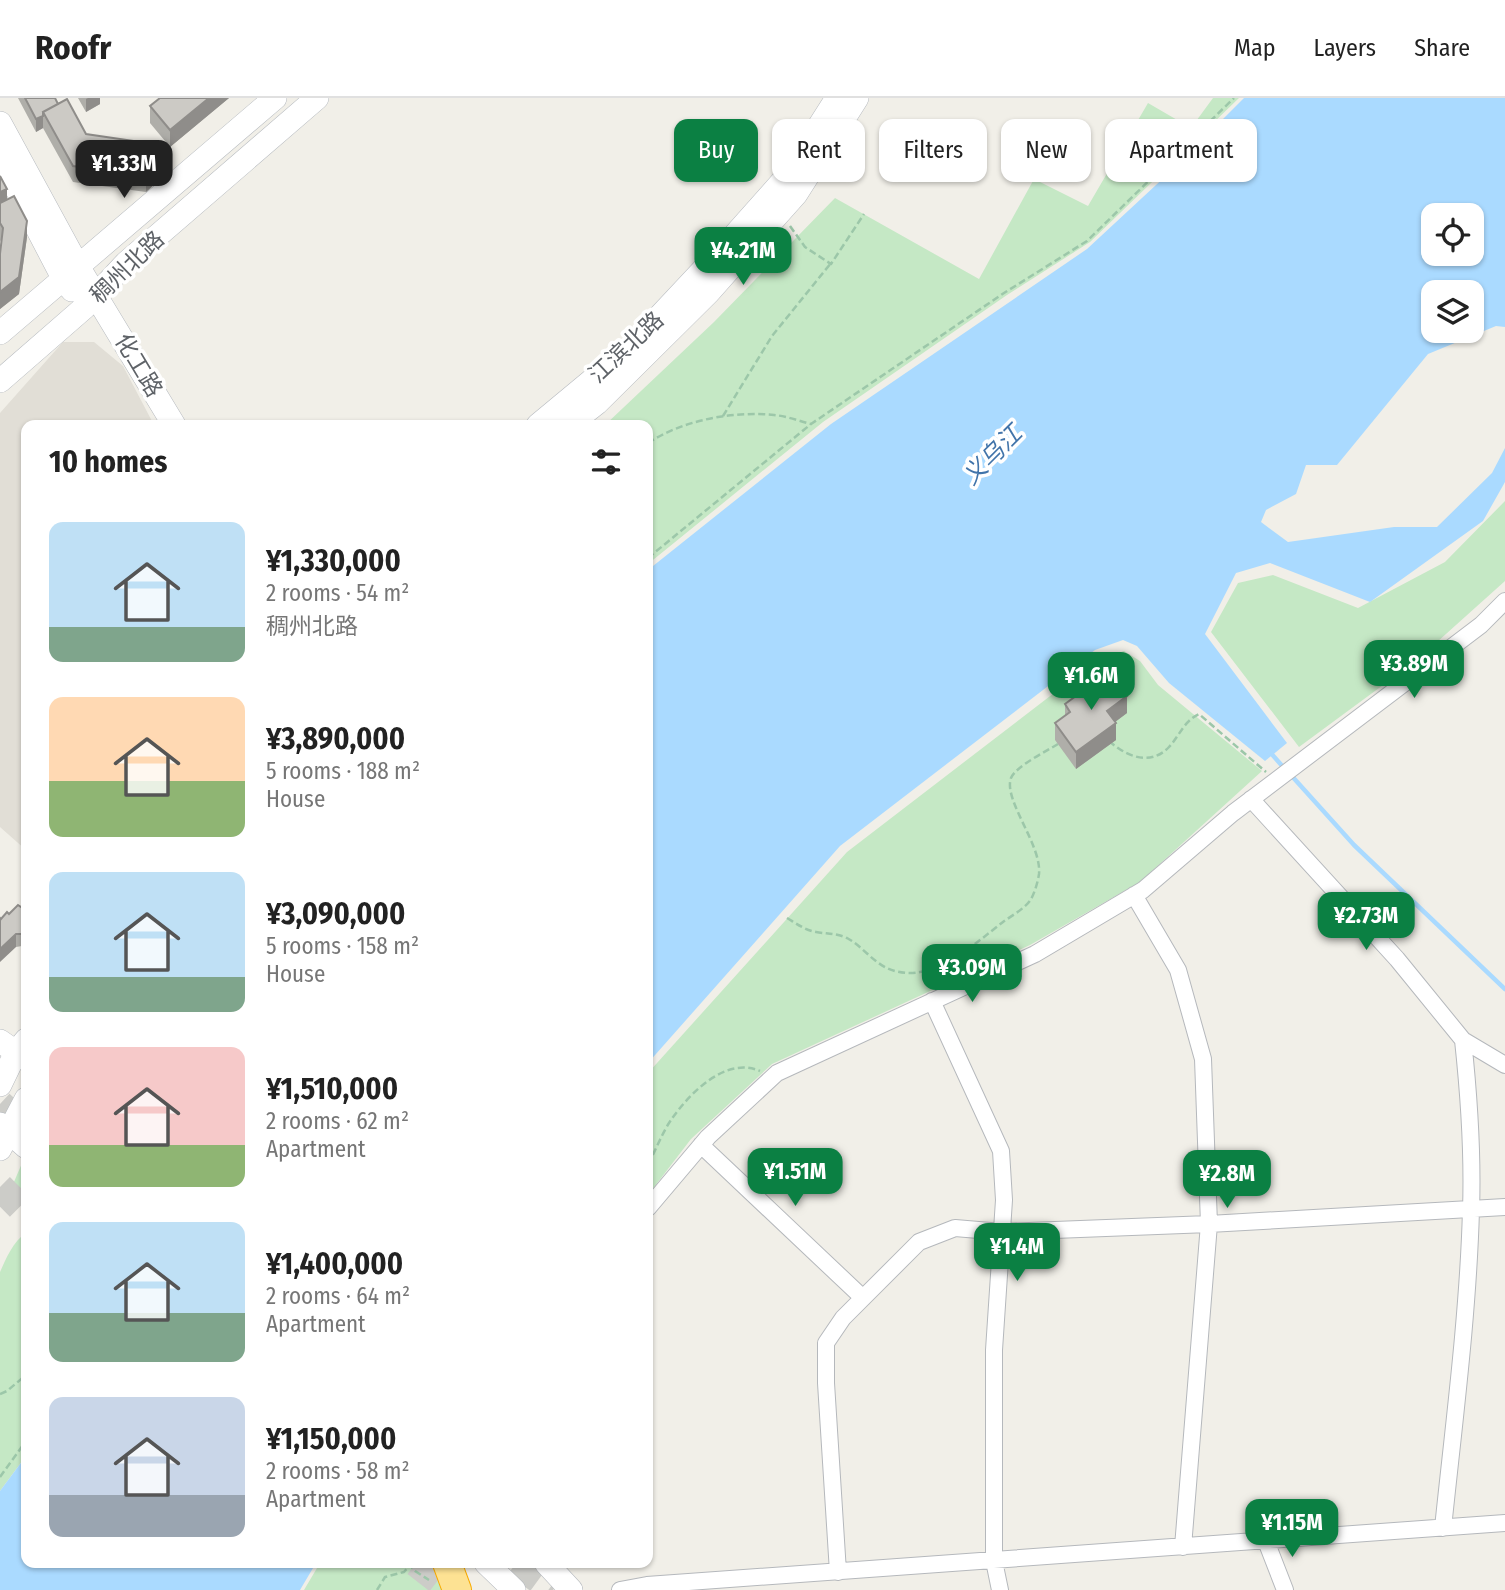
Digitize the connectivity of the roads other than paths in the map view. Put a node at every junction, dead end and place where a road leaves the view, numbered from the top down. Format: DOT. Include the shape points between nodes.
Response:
graph roads {
  1 [pos="275,98"];
  2 [pos="317,98"];
  3 [pos="837,98"];
  4 [pos="857,98"];
  5 [pos="0,123"];
  6 [pos="0,157"];
  7 [pos="72,274"];
  8 [pos="90,300"];
  9 [pos="0,333"];
  10 [pos="0,381"];
  11 [pos="157,420"];
  12 [pos="171,420"];
  13 [pos="544,420"];
  14 [pos="575,420"];
  15 [pos="1505,601"];
  16 [pos="1251,799"];
  17 [pos="1134,895"];
  18 [pos="932,1002"];
  19 [pos="1463,1040"];
  20 [pos="17,1048"];
  21 [pos="1505,1065"];
  22 [pos="0,1084"];
  23 [pos="21,1107"];
  24 [pos="3,1135"];
  25 [pos="21,1144"];
  26 [pos="701,1145"];
  27 [pos="653,1202"];
  28 [pos="1505,1207"];
  29 [pos="1471,1210"];
  30 [pos="1209,1224"];
  31 [pos="1002,1232"];
  32 [pos="863,1298"];
  33 [pos="1505,1523"];
  34 [pos="1443,1528"];
  35 [pos="1266,1541"];
  36 [pos="1184,1547"];
  37 [pos="994,1561"];
  38 [pos="491,1568"];
  39 [pos="550,1568"];
  40 [pos="838,1572"];
  41 [pos="514,1590"];
  42 [pos="571,1590"];
  43 [pos="620,1590"];
  44 [pos="1000,1590"];
  45 [pos="1285,1590"];
  1 -- 7 [label="main road, 稠州北路"];
  2 -- 8 [label="main road, 稠州北路"];
  3 -- 13 [label="main road, 江滨北路" via="789,175 718,255 626,352"];
  4 -- 14 [label="main road, 江滨北路" via="796,194 708,293"];
  5 -- 7 [label="main road, 化工路"];
  6 -- 7 [label="main road, 化工路"];
  7 -- 8 [label="main road, 化工路"];
  7 -- 9 [label="main road, 稠州北路"];
  8 -- 10 [label="main road, 稠州北路"];
  8 -- 11 [label="main road, 化工路"];
  8 -- 12 [label="main road, 化工路"];
  15 -- 16 [label="street" via="1481,625"];
  16 -- 17 [label="street"];
  16 -- 19 [label="street" via="1397,959"];
  17 -- 18 [label="street" via="1035,954"];
  17 -- 30 [label="street" via="1178,970 1203,1059"];
  18 -- 26 [label="street" via="777,1073"];
  18 -- 31 [label="street" via="1001,1151"];
  19 -- 21 [label="street"];
  19 -- 29 [label="street"];
  20 -- 22 [label="main road"];
  23 -- 24 [label="main road"];
  24 -- 25 [label="main road"];
  26 -- 27 [label="street"];
  26 -- 32 [label="street"];
  28 -- 29 [label="street"];
  29 -- 30 [label="street"];
  29 -- 34 [label="street"];
  30 -- 31 [label="street"];
  30 -- 36 [label="street"];
  31 -- 32 [label="street" via="955,1228 919,1242"];
  31 -- 37 [label="street" via="994,1350"];
  32 -- 40 [label="street" via="826,1343"];
  33 -- 34 [label="street"];
  34 -- 35 [label="street"];
  35 -- 36 [label="street"];
  35 -- 45 [label="street"];
  36 -- 37 [label="street"];
  37 -- 40 [label="street"];
  37 -- 44 [label="street"];
  38 -- 41 [label="main road"];
  39 -- 42 [label="main road"];
  40 -- 43 [label="street"];
}
